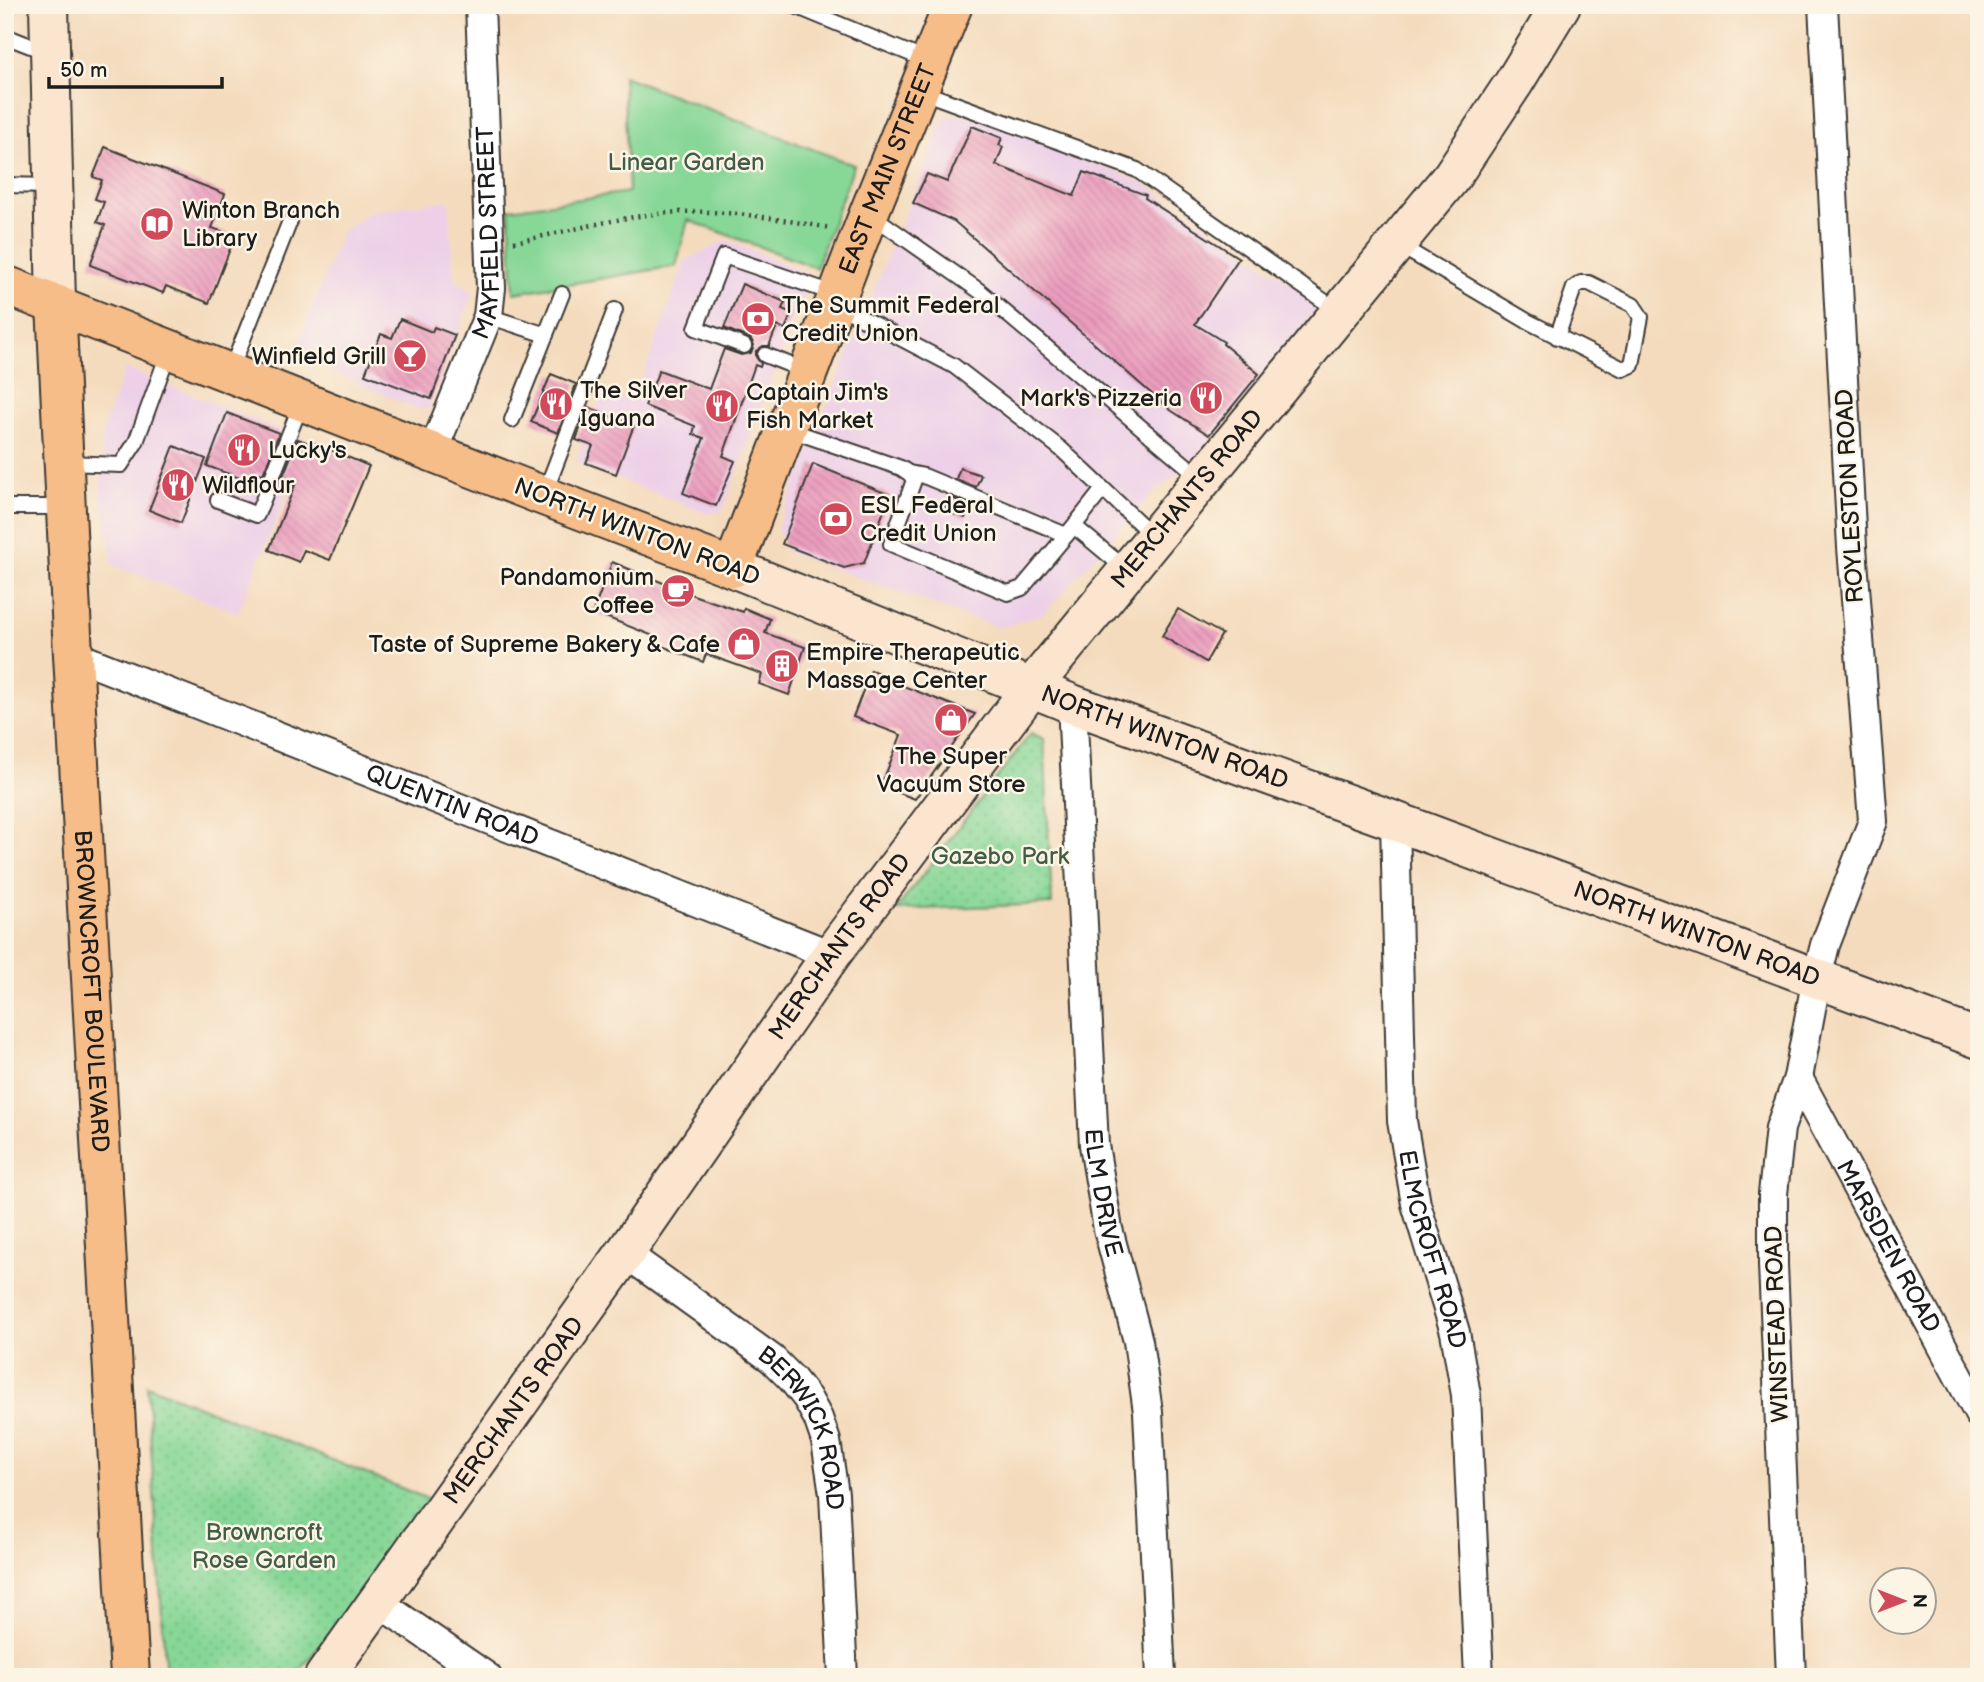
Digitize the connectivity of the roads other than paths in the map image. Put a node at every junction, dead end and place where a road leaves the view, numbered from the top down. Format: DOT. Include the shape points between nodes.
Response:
graph roads {
  1 [pos="49,5"];
  2 [pos="480,5"];
  3 [pos="793,5"];
  4 [pos="953,5"];
  5 [pos="1561,5"];
  6 [pos="1823,5"];
  7 [pos="5,36"];
  8 [pos="50,54"];
  9 [pos="924,76"];
  10 [pos="5,185"];
  11 [pos="52,186"];
  12 [pos="869,213"];
  13 [pos="290,221"];
  14 [pos="1396,243"];
  15 [pos="5,285"];
  16 [pos="562,295"];
  17 [pos="836,299"];
  18 [pos="56,304"];
  19 [pos="615,310"];
  20 [pos="1339,312"];
  21 [pos="488,316"];
  22 [pos="546,335"];
  23 [pos="1557,337"];
  24 [pos="744,346"];
  25 [pos="170,349"];
  26 [pos="765,355"];
  27 [pos="230,372"];
  28 [pos="808,372"];
  29 [pos="303,400"];
  30 [pos="512,420"];
  31 [pos="786,429"];
  32 [pos="433,451"];
  33 [pos="64,463"];
  34 [pos="909,473"];
  35 [pos="1203,480"];
  36 [pos="1103,489"];
  37 [pos="544,496"];
  38 [pos="218,500"];
  39 [pos="5,507"];
  40 [pos="66,507"];
  41 [pos="1070,531"];
  42 [pos="1155,538"];
  43 [pos="733,568"];
  44 [pos="1128,571"];
  45 [pos="73,655"];
  46 [pos="1031,688"];
  47 [pos="1072,704"];
  48 [pos="1395,821"];
  49 [pos="831,955"];
  50 [pos="1817,977"];
  51 [pos="1979,1039"];
  52 [pos="1798,1078"];
  53 [pos="625,1253"];
  54 [pos="1979,1414"];
  55 [pos="378,1602"];
  56 [pos="130,1677"];
  57 [pos="324,1677"];
  58 [pos="487,1677"];
  59 [pos="843,1677"];
  60 [pos="1161,1677"];
  61 [pos="1479,1677"];
  62 [pos="1791,1677"];
  1 -- 8 [label="street"];
  2 -- 21 [label="street, MAYFIELD STREET" via="490,244"];
  3 -- 9 [label="lane"];
  4 -- 9 [label="main road, EAST MAIN STREET"];
  5 -- 14 [label="street, MERCHANTS ROAD" via="1452,176"];
  6 -- 50 [label="street, ROYLESTON ROAD" via="1852,547 1873,821 1825,944"];
  7 -- 8 [label="lane"];
  8 -- 11 [label="street"];
  9 -- 12 [label="main road, EAST MAIN STREET"];
  9 -- 20 [label="lane" via="1136,170"];
  10 -- 11 [label="lane"];
  11 -- 18 [label="street"];
  12 -- 17 [label="main road, EAST MAIN STREET"];
  12 -- 35 [label="lane" via="981,292"];
  13 -- 27 [label="lane"];
  14 -- 20 [label="street, MERCHANTS ROAD"];
  14 -- 23 [label="lane"];
  15 -- 18 [label="main road, NORTH WINTON ROAD"];
  16 -- 22 [label="lane"];
  17 -- 24 [label="lane" via="724,256 696,327"];
  17 -- 28 [label="main road, EAST MAIN STREET"];
  17 -- 36 [label="lane" via="954,366 1061,449"];
  18 -- 25 [label="main road, NORTH WINTON ROAD"];
  18 -- 33 [label="main road, BROWNCROFT BOULEVARD"];
  19 -- 37 [label="lane"];
  20 -- 35 [label="street, MERCHANTS ROAD"];
  21 -- 22 [label="lane"];
  21 -- 32 [label="street, MAYFIELD STREET"];
  22 -- 30 [label="lane"];
  23 -- 23 [label="lane" via="1629,368 1642,317 1633,305 1581,283 1574,288"];
  25 -- 27 [label="main road, NORTH WINTON ROAD"];
  25 -- 33 [label="lane" via="136,442 121,465"];
  26 -- 28 [label="lane"];
  27 -- 29 [label="main road, NORTH WINTON ROAD"];
  28 -- 31 [label="main road, EAST MAIN STREET"];
  29 -- 32 [label="main road, NORTH WINTON ROAD"];
  29 -- 38 [label="lane" via="257,515"];
  31 -- 34 [label="lane"];
  31 -- 43 [label="main road, EAST MAIN STREET"];
  32 -- 37 [label="main road, NORTH WINTON ROAD"];
  33 -- 40 [label="main road, BROWNCROFT BOULEVARD"];
  34 -- 41 [label="lane"];
  34 -- 41 [label="lane" via="914,480 891,544 1009,593 1022,588"];
  35 -- 42 [label="street, MERCHANTS ROAD"];
  36 -- 41 [label="lane"];
  36 -- 42 [label="lane"];
  37 -- 43 [label="main road, NORTH WINTON ROAD"];
  39 -- 40 [label="lane"];
  40 -- 45 [label="main road, BROWNCROFT BOULEVARD"];
  41 -- 44 [label="lane"];
  42 -- 44 [label="street, MERCHANTS ROAD"];
  43 -- 46 [label="street, NORTH WINTON ROAD"];
  44 -- 46 [label="street, MERCHANTS ROAD"];
  45 -- 49 [label="street, QUENTIN ROAD"];
  45 -- 56 [label="main road, BROWNCROFT BOULEVARD"];
  46 -- 47 [label="street, NORTH WINTON ROAD"];
  46 -- 49 [label="street, MERCHANTS ROAD"];
  47 -- 48 [label="street, NORTH WINTON ROAD"];
  47 -- 60 [label="street, ELM DRIVE" via="1094,1145 1108,1229 1145,1377"];
  48 -- 50 [label="street, NORTH WINTON ROAD"];
  48 -- 61 [label="street, ELMCROFT ROAD" via="1402,1121 1416,1204 1462,1366"];
  49 -- 53 [label="street, MERCHANTS ROAD"];
  50 -- 51 [label="street, NORTH WINTON ROAD"];
  50 -- 52 [label="street, WINSTEAD ROAD"];
  52 -- 54 [label="street, MARSDEN ROAD"];
  52 -- 62 [label="street, WINSTEAD ROAD" via="1780,1128 1773,1194"];
  53 -- 55 [label="street, MERCHANTS ROAD"];
  53 -- 59 [label="street, BERWICK ROAD" via="772,1359 807,1398 818,1418 831,1466"];
  55 -- 57 [label="street, MERCHANTS ROAD"];
  55 -- 58 [label="street"];
}
